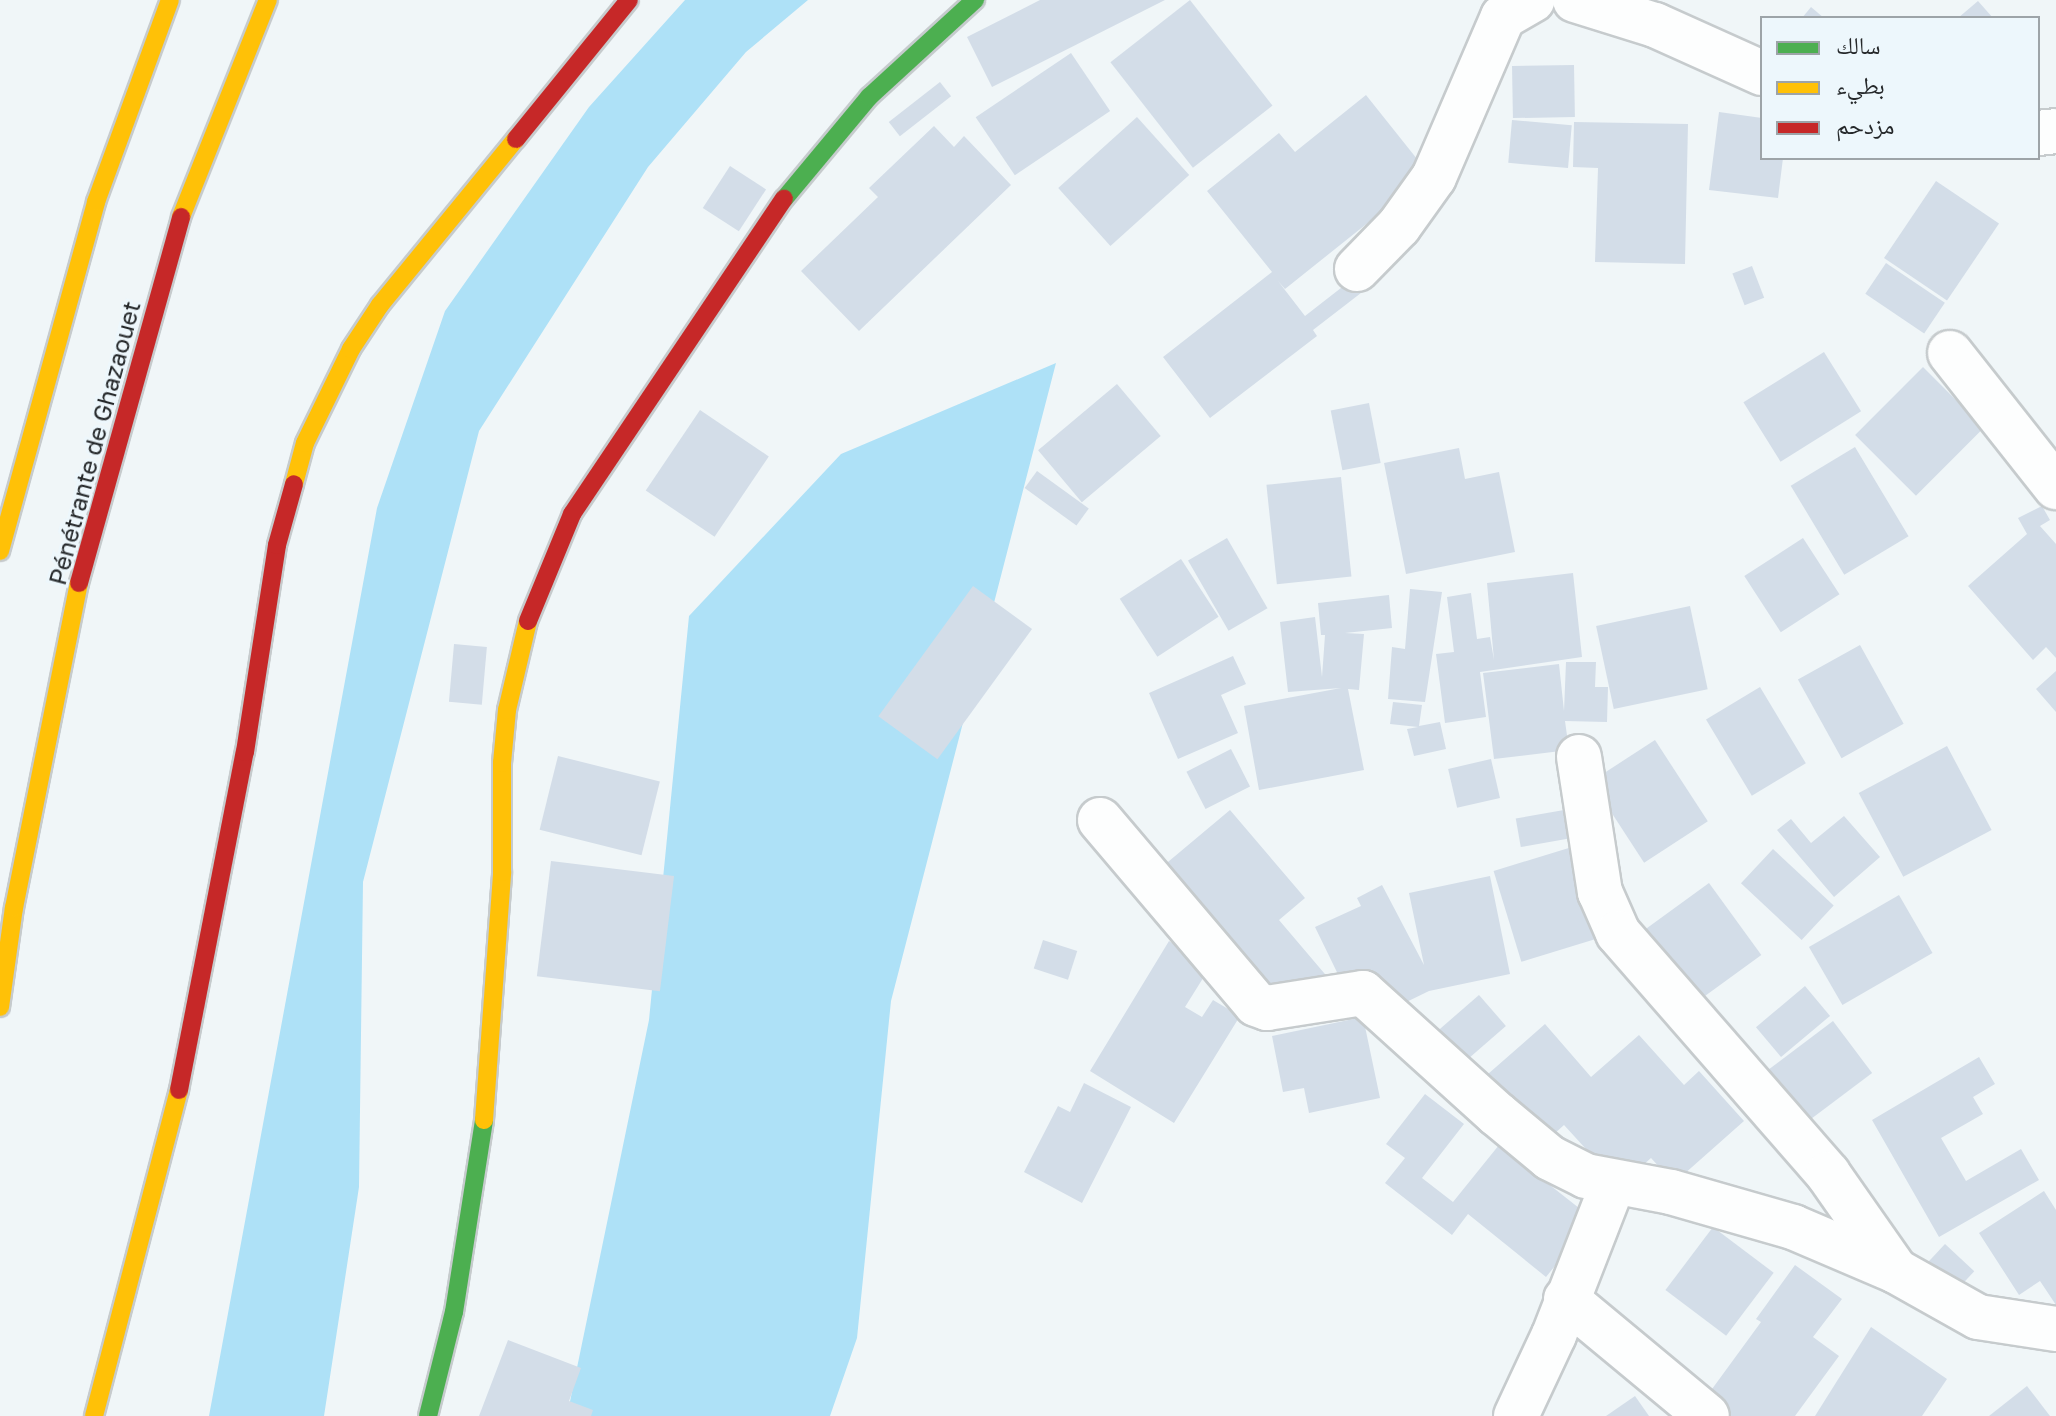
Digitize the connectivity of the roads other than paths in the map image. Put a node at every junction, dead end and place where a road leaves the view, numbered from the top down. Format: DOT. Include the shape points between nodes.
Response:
graph roads {
  1 [pos="170,0"];
  2 [pos="268,0"];
  3 [pos="629,0"];
  4 [pos="975,0"];
  5 [pos="1532,0"];
  6 [pos="1575,0"];
  7 [pos="1760,72"];
  8 [pos="1357,269"];
  9 [pos="1950,353"];
  10 [pos="2056,487"];
  11 [pos="0,551"];
  12 [pos="1579,757"];
  13 [pos="1100,820"];
  14 [pos="0,1007"];
  15 [pos="1613,1184"];
  16 [pos="1896,1271"];
  17 [pos="1566,1299"];
  18 [pos="2056,1329"];
  19 [pos="94,1416"];
  20 [pos="428,1416"];
  21 [pos="1516,1416"];
  22 [pos="1707,1416"];
  1 -- 11 [label="main road" via="96,202"];
  2 -- 14 [label="main road, Pénétrante de Ghazaouet" via="190,185 90,531 14,908"];
  3 -- 19 [label="main road" via="380,305 339,372 305,443 277,545 247,739 188,1051"];
  4 -- 20 [label="main road" via="869,97 771,214 572,514 531,608 517,658 502,763 501,888 488,1091 454,1312"];
  5 -- 8 [label="street" via="1503,17 1434,177 1399,226"];
  6 -- 7 [label="street" via="1655,25"];
  9 -- 10 [label="street"];
  12 -- 16 [label="street" via="1600,892 1618,933 1828,1174"];
  13 -- 15 [label="street" via="1256,1004 1267,1008 1363,993 1550,1158"];
  15 -- 16 [label="street" via="1723,1205 1793,1227"];
  15 -- 17 [label="street"];
  16 -- 18 [label="street" via="1978,1317"];
  17 -- 21 [label="street"];
  17 -- 22 [label="street"];
}
